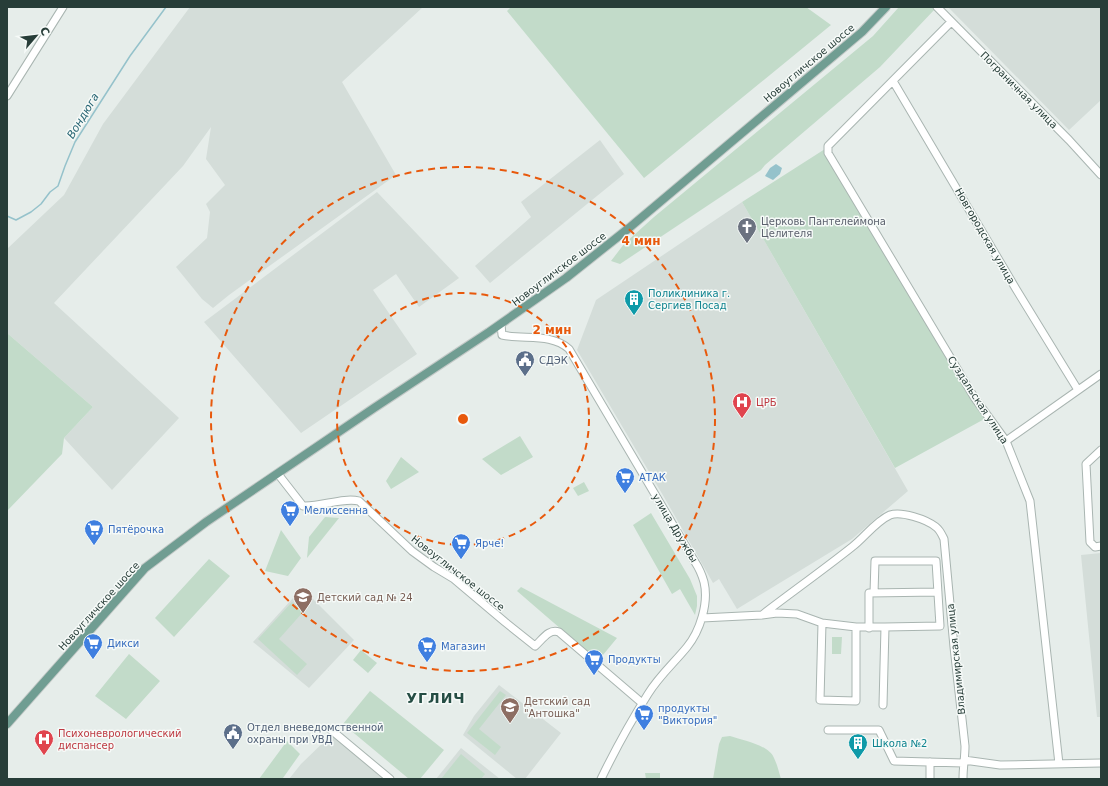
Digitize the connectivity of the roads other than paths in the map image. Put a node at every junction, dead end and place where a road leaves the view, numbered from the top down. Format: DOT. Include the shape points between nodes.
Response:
graph roads {
  1 [pos="63,7"];
  2 [pos="886,7"];
  3 [pos="938,7"];
  4 [pos="951,22"];
  5 [pos="893,81"];
  6 [pos="7,96"];
  7 [pos="1101,175"];
  8 [pos="501,324"];
  9 [pos="489,332"];
  10 [pos="502,336"];
  11 [pos="1101,374"];
  12 [pos="1078,390"];
  13 [pos="1006,442"];
  14 [pos="1101,450"];
  15 [pos="278,474"];
  16 [pos="1101,546"];
  17 [pos="938,592"];
  18 [pos="874,593"];
  19 [pos="762,615"];
  20 [pos="702,618"];
  21 [pos="822,623"];
  22 [pos="856,627"];
  23 [pos="885,627"];
  24 [pos="870,628"];
  25 [pos="642,704"];
  26 [pos="883,706"];
  27 [pos="7,724"];
  28 [pos="330,729"];
  29 [pos="828,730"];
  30 [pos="930,762"];
  31 [pos="963,762"];
  32 [pos="1101,763"];
  33 [pos="1059,764"];
  34 [pos="390,779"];
  35 [pos="601,779"];
  36 [pos="930,779"];
  37 [pos="963,779"];
  1 -- 6 [label="street"];
  2 -- 8 [label="main road, Новоугличское шоссе" via="862,32 629,228 566,278"];
  3 -- 4 [label="street, Пограничная улица"];
  4 -- 5 [label="street"];
  4 -- 7 [label="street, Пограничная улица"];
  5 -- 12 [label="street, Новгородская улица"];
  5 -- 13 [label="street, Суздальская улица" via="828,146 828,153 974,397"];
  8 -- 9 [label="main road, Новоугличское шоссе"];
  8 -- 10 [label="street"];
  9 -- 10 [label="street, улица Дружбы"];
  9 -- 15 [label="main road, Новоугличское шоссе"];
  10 -- 20 [label="street, улица Дружбы" via="555,340 570,349 701,574 706,592"];
  11 -- 12 [label="street"];
  12 -- 13 [label="street"];
  13 -- 33 [label="street, Суздальская улица" via="1030,501"];
  14 -- 16 [label="street" via="1086,464 1090,542 1095,547"];
  15 -- 25 [label="street, Новоугличское шоссе" via="303,506 319,506 353,499 360,501 412,551 454,579 535,646 549,633 555,630 559,632"];
  15 -- 27 [label="main road, Новоугличское шоссе" via="189,534 145,568"];
  17 -- 18 [label="street"];
  17 -- 18 [label="street" via="936,561 875,561"];
  17 -- 23 [label="street" via="940,626"];
  18 -- 24 [label="street" via="869,593"];
  19 -- 20 [label="street"];
  19 -- 21 [label="street" via="797,614"];
  19 -- 31 [label="street, Владимирская улица" via="853,546 883,519 902,514 928,521 944,539 965,746"];
  20 -- 25 [label="street, улица Дружбы" via="692,640 655,683"];
  21 -- 22 [label="street"];
  21 -- 22 [label="street" via="820,700 856,701"];
  22 -- 24 [label="street"];
  23 -- 24 [label="street"];
  23 -- 26 [label="street"];
  25 -- 35 [label="street, улица Дружбы"];
  28 -- 34 [label="street"];
  29 -- 30 [label="street" via="879,730 894,761"];
  30 -- 31 [label="street"];
  30 -- 36 [label="street"];
  31 -- 33 [label="street" via="1000,765"];
  31 -- 37 [label="street, Владимирская улица"];
  32 -- 33 [label="street"];
}
